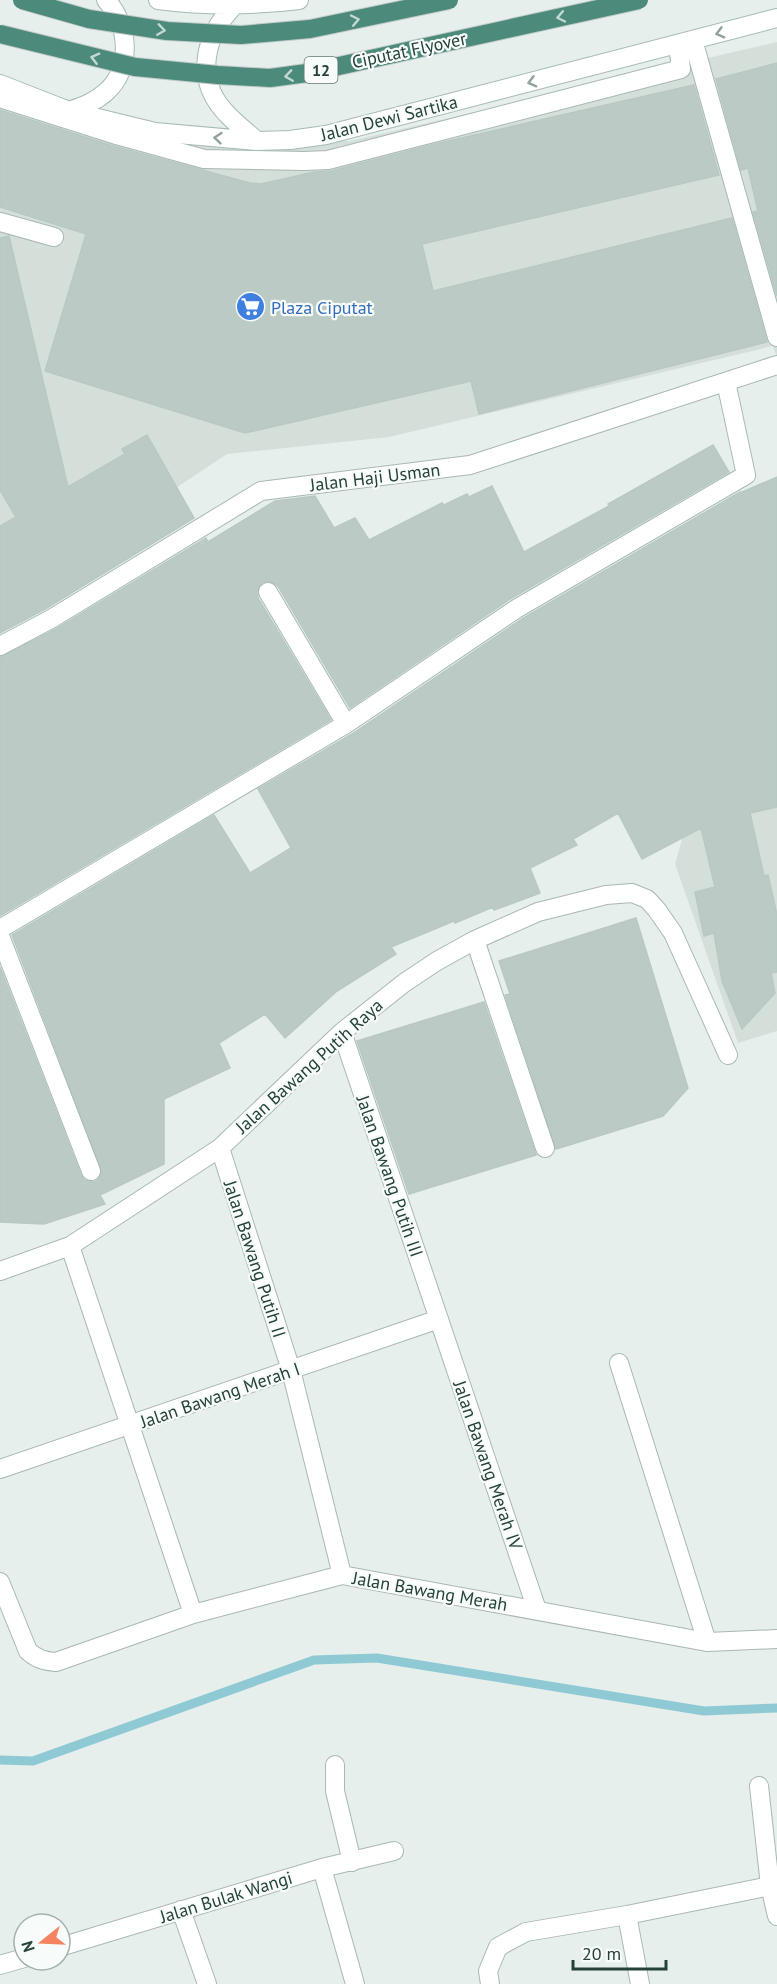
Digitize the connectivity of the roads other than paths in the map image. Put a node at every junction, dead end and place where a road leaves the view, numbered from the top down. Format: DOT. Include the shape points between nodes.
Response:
graph roads {
  1 [pos="22,0"];
  2 [pos="106,0"];
  3 [pos="158,0"];
  4 [pos="299,0"];
  5 [pos="449,0"];
  6 [pos="639,0"];
  7 [pos="235,5"];
  8 [pos="777,18"];
  9 [pos="0,34"];
  10 [pos="686,42"];
  11 [pos="0,84"];
  12 [pos="0,98"];
  13 [pos="69,111"];
  14 [pos="326,135"];
  15 [pos="257,141"];
  16 [pos="304,161"];
  17 [pos="0,222"];
  18 [pos="54,237"];
  19 [pos="777,337"];
  20 [pos="777,365"];
  21 [pos="726,382"];
  22 [pos="268,592"];
  23 [pos="0,646"];
  24 [pos="346,724"];
  25 [pos="0,929"];
  26 [pos="0,936"];
  27 [pos="475,940"];
  28 [pos="342,1032"];
  29 [pos="728,1055"];
  30 [pos="220,1148"];
  31 [pos="545,1148"];
  32 [pos="91,1171"];
  33 [pos="70,1246"];
  34 [pos="0,1271"];
  35 [pos="439,1319"];
  36 [pos="619,1363"];
  37 [pos="291,1370"];
  38 [pos="129,1425"];
  39 [pos="0,1469"];
  40 [pos="342,1575"];
  41 [pos="0,1582"];
  42 [pos="537,1610"];
  43 [pos="193,1614"];
  44 [pos="777,1639"];
  45 [pos="707,1642"];
  46 [pos="335,1765"];
  47 [pos="759,1786"];
  48 [pos="394,1851"];
  49 [pos="352,1862"];
  50 [pos="322,1868"];
  51 [pos="770,1886"];
  52 [pos="181,1910"];
  53 [pos="627,1915"];
  54 [pos="777,1916"];
  55 [pos="72,1943"];
  56 [pos="207,1984"];
  57 [pos="355,1984"];
  58 [pos="490,1984"];
  59 [pos="640,1984"];
  1 -- 5 [label="highway, one-way, bridge" via="100,21 167,31 241,35 310,29"];
  2 -- 13 [label="street" via="124,28 125,51 120,72 99,98"];
  3 -- 7 [label="street"];
  4 -- 7 [label="street"];
  6 -- 9 [label="highway, Ciputat Flyover / 12, one-way, bridge" via="270,78 135,67"];
  7 -- 15 [label="street" via="222,18 211,40 206,66 216,99"];
  8 -- 10 [label="street, Jalan Dewi Sartika, one-way"];
  10 -- 14 [label="street, Jalan Dewi Sartika, one-way"];
  10 -- 16 [label="street" via="681,69 328,160"];
  10 -- 19 [label="street"];
  11 -- 13 [label="street, Jalan Dewi Sartika"];
  12 -- 16 [label="street" via="204,159"];
  15 -- 13 [label="street, Jalan Dewi Sartika, one-way" via="155,132"];
  14 -- 15 [label="street, Jalan Dewi Sartika"];
  14 -- 16 [label="street"];
  17 -- 18 [label="street"];
  20 -- 21 [label="street, Jalan Haji Usman"];
  21 -- 23 [label="street, Jalan Haji Usman" via="470,465 261,490"];
  21 -- 24 [label="street" via="746,475 516,609"];
  22 -- 24 [label="street"];
  24 -- 25 [label="street"];
  26 -- 32 [label="street"];
  27 -- 28 [label="street, Jalan Bawang Putih Raya" via="404,982"];
  27 -- 29 [label="street, Jalan Bawang Putih Raya" via="538,912 606,895 632,893 646,899 673,933"];
  27 -- 31 [label="street"];
  28 -- 30 [label="street, Jalan Bawang Putih Raya"];
  28 -- 35 [label="street, Jalan Bawang Putih III"];
  30 -- 33 [label="street, Jalan Bawang Putih Raya"];
  30 -- 37 [label="street, Jalan Bawang Putih II"];
  33 -- 34 [label="street, Jalan Bawang Putih Raya"];
  33 -- 38 [label="street"];
  35 -- 37 [label="street, Jalan Bawang Merah I"];
  35 -- 42 [label="street, Jalan Bawang Merah IV"];
  36 -- 45 [label="street"];
  37 -- 38 [label="street, Jalan Bawang Merah I"];
  37 -- 40 [label="street, Jalan Bawang Putih II"];
  38 -- 39 [label="street, Jalan Bawang Merah I"];
  38 -- 43 [label="street"];
  40 -- 42 [label="street, Jalan Bawang Merah"];
  40 -- 43 [label="street, Jalan Bawang Merah"];
  41 -- 43 [label="street, Jalan Bawang Merah" via="28,1651 44,1661 56,1662"];
  42 -- 45 [label="street, Jalan Bawang Merah"];
  44 -- 45 [label="street, Jalan Bawang Merah"];
  46 -- 49 [label="street" via="335,1791"];
  47 -- 51 [label="street"];
  48 -- 49 [label="street, Jalan Bulak Wangi"];
  49 -- 50 [label="street, Jalan Bulak Wangi"];
  50 -- 52 [label="street, Jalan Bulak Wangi"];
  50 -- 57 [label="street"];
  51 -- 53 [label="street"];
  51 -- 54 [label="street"];
  52 -- 55 [label="street, Jalan Bulak Wangi"];
  52 -- 56 [label="street"];
  53 -- 58 [label="street" via="526,1932 498,1947 488,1971"];
  53 -- 59 [label="street"];
}
